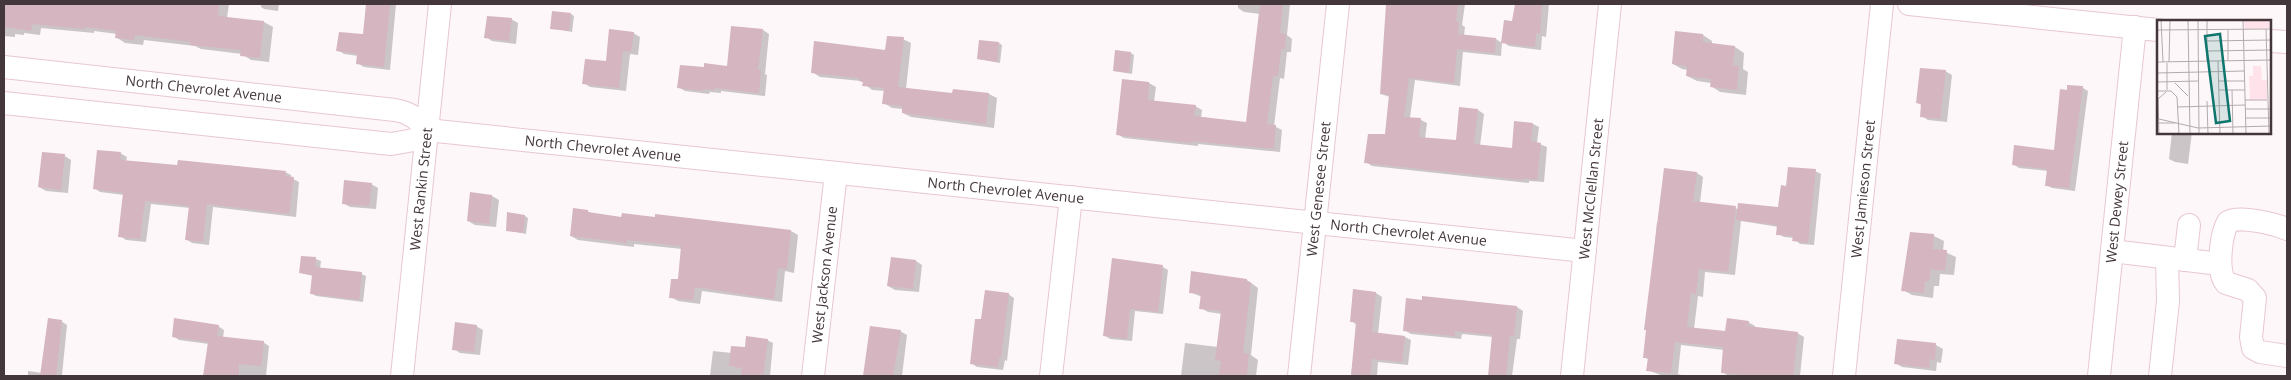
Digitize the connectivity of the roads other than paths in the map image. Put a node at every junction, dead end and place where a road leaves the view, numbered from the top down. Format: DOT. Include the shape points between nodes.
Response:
graph roads {
  1 [pos="440,4"];
  2 [pos="1338,4"];
  3 [pos="1610,4"];
  4 [pos="1882,4"];
  5 [pos="1909,4"];
  6 [pos="2135,27"];
  7 [pos="2157,30"];
  8 [pos="2271,41"];
  9 [pos="2287,42"];
  10 [pos="4,67"];
  11 [pos="80,76"];
  12 [pos="4,102"];
  13 [pos="76,110"];
  14 [pos="427,130"];
  15 [pos="836,173"];
  16 [pos="1071,197"];
  17 [pos="1315,222"];
  18 [pos="2189,225"];
  19 [pos="2287,229"];
  20 [pos="1585,250"];
  21 [pos="2112,251"];
  22 [pos="2176,259"];
  23 [pos="2220,264"];
  24 [pos="2287,356"];
  25 [pos="402,376"];
  26 [pos="813,376"];
  27 [pos="1051,376"];
  28 [pos="1299,376"];
  29 [pos="1572,376"];
  30 [pos="1844,376"];
  31 [pos="2099,376"];
  32 [pos="2160,376"];
  1 -- 14 [label="street, West Rankin Street"];
  2 -- 17 [label="street, West Genesee Street"];
  3 -- 20 [label="street, West McClellan Street"];
  4 -- 30 [label="street, West Jamieson Street"];
  5 -- 6 [label="street"];
  6 -- 7 [label="street"];
  6 -- 21 [label="street, West Dewey Street"];
  8 -- 9 [label="street"];
  10 -- 11 [label="street, North Chevrolet Avenue"];
  11 -- 13 [label="street"];
  11 -- 14 [label="street, North Chevrolet Avenue" via="395,110 417,119"];
  12 -- 13 [label="street"];
  13 -- 14 [label="street" via="391,144 414,140"];
  14 -- 15 [label="street, North Chevrolet Avenue"];
  14 -- 25 [label="street, West Rankin Street"];
  15 -- 16 [label="street, North Chevrolet Avenue"];
  15 -- 26 [label="street, West Jackson Avenue"];
  16 -- 17 [label="street, North Chevrolet Avenue"];
  16 -- 27 [label="street"];
  17 -- 20 [label="street, North Chevrolet Avenue"];
  17 -- 28 [label="street, West Genesee Street"];
  18 -- 22 [label="street"];
  19 -- 23 [label="street" via="2231,220 2224,230"];
  20 -- 29 [label="street, West McClellan Street"];
  21 -- 22 [label="street"];
  21 -- 31 [label="street, West Dewey Street"];
  22 -- 23 [label="street"];
  22 -- 32 [label="street"];
  23 -- 24 [label="street" via="2226,283 2248,290 2255,298 2253,348"];
}
